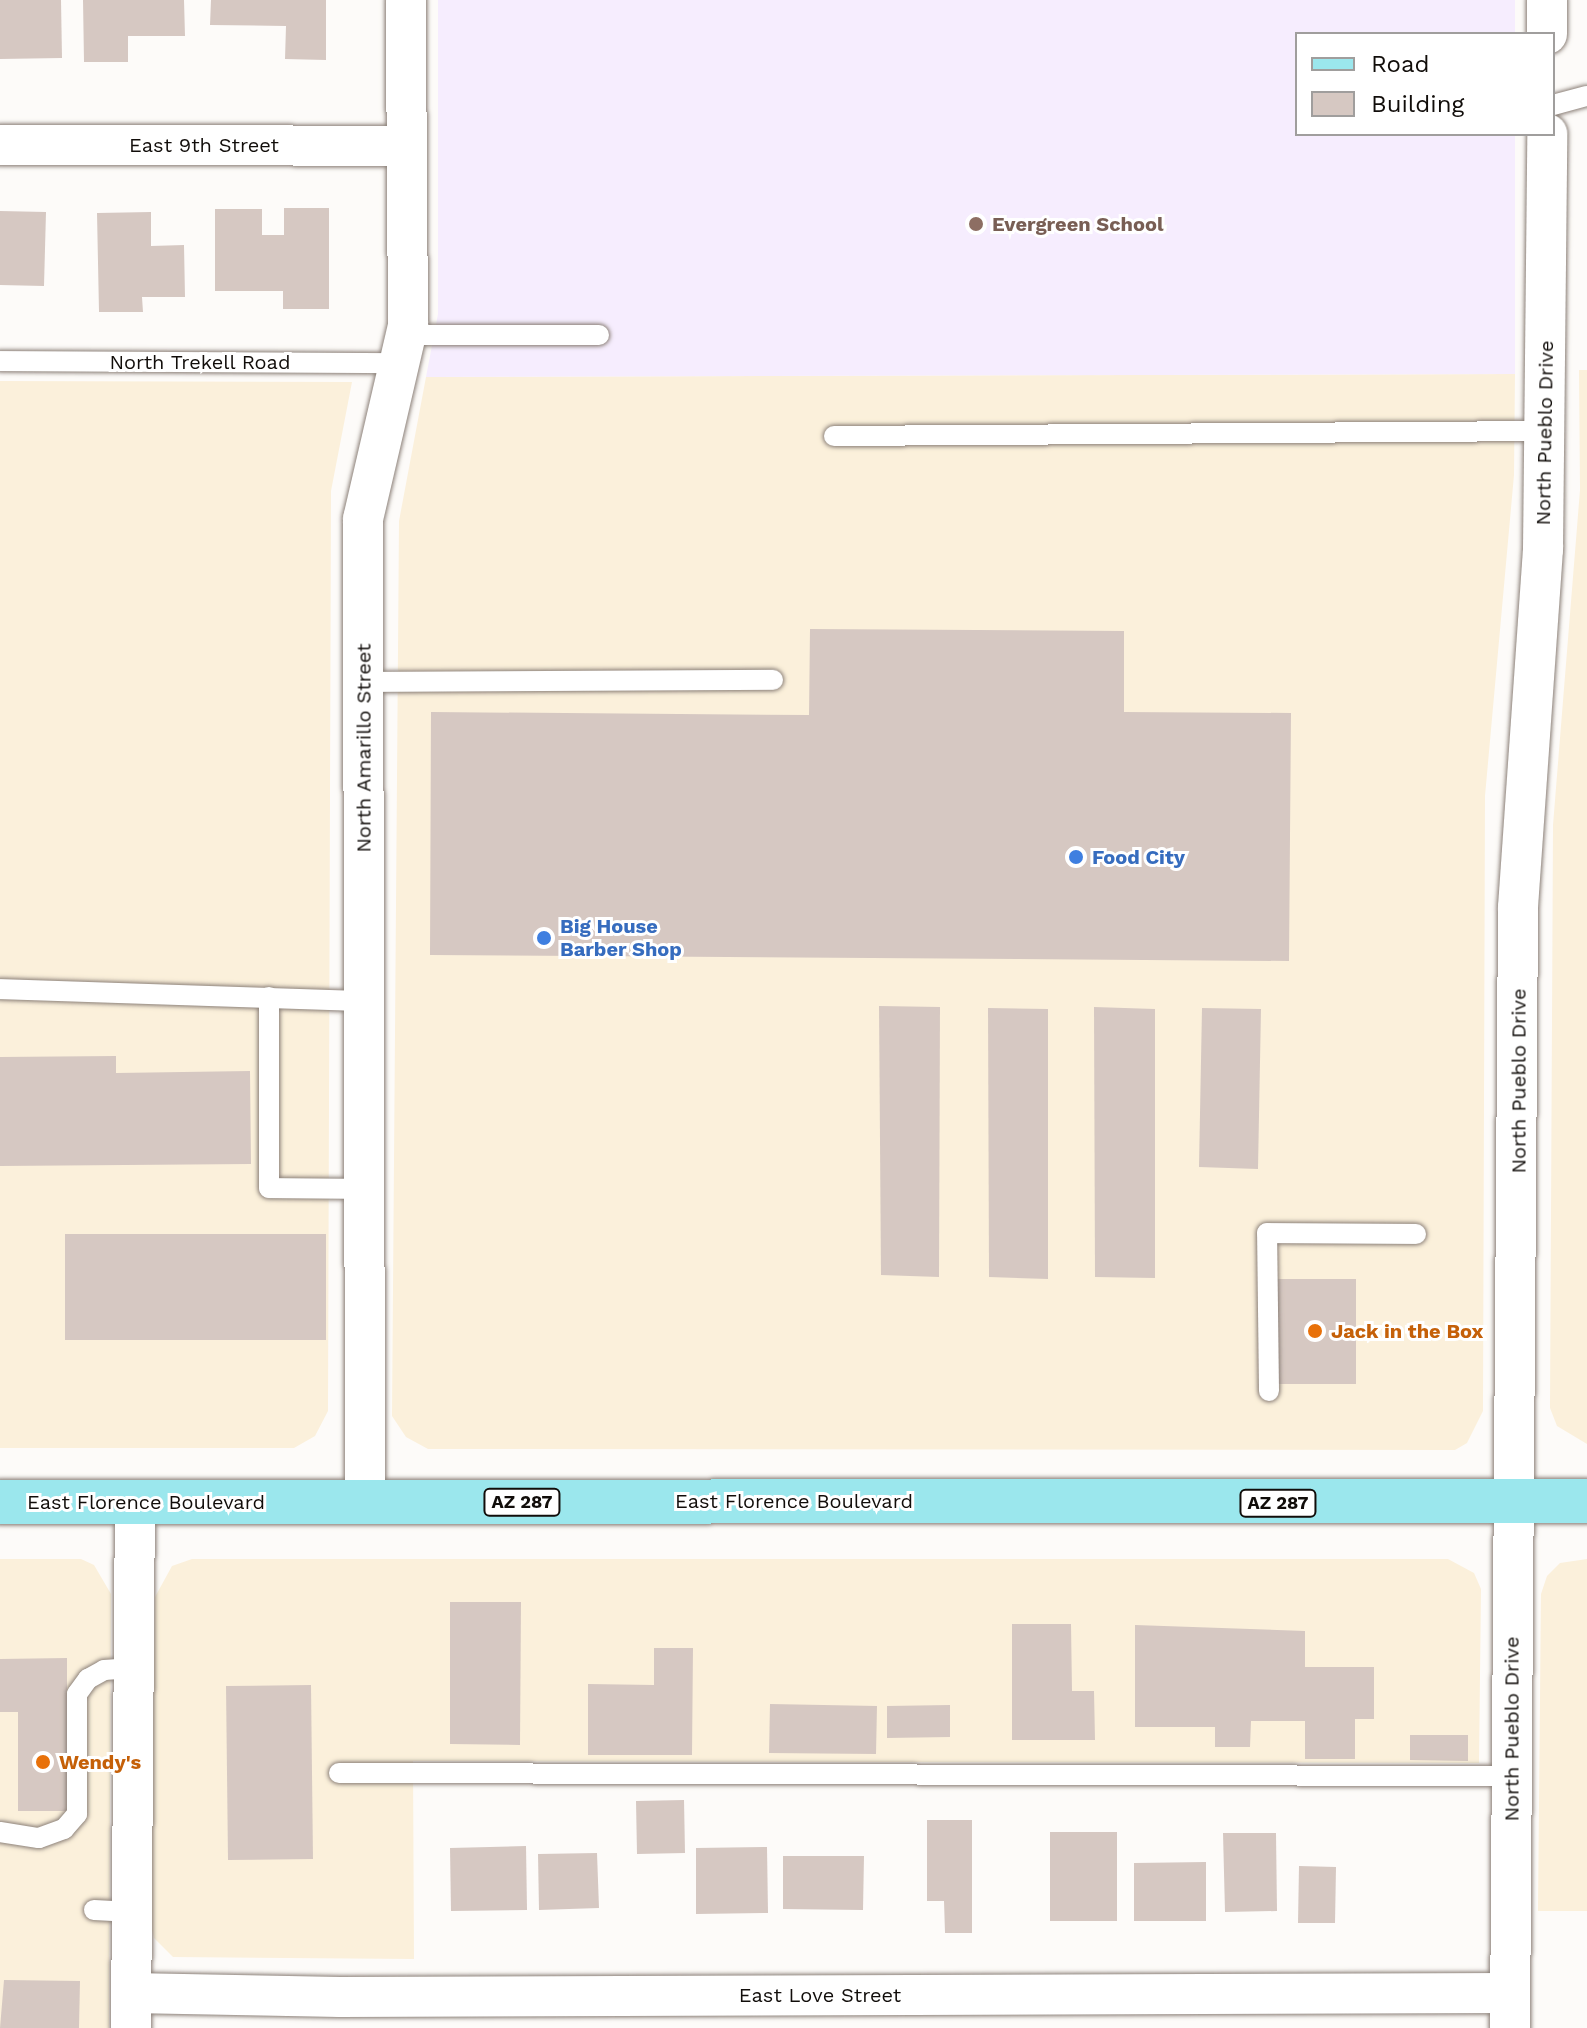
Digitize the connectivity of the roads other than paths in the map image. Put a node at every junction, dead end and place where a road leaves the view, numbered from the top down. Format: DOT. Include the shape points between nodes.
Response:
graph roads {
  1 [pos="406,0"];
  2 [pos="1547,0"];
  3 [pos="1547,32"];
  4 [pos="1587,96"];
  5 [pos="1555,104"];
  6 [pos="1547,136"];
  7 [pos="0,145"];
  8 [pos="407,146"];
  9 [pos="599,335"];
  10 [pos="403,349"];
  11 [pos="0,361"];
  12 [pos="1547,431"];
  13 [pos="834,436"];
  14 [pos="773,680"];
  15 [pos="364,682"];
  16 [pos="0,989"];
  17 [pos="269,997"];
  18 [pos="365,1001"];
  19 [pos="365,1189"];
  20 [pos="1416,1234"];
  21 [pos="1269,1391"];
  22 [pos="135,1501"];
  23 [pos="1513,1501"];
  24 [pos="1587,1501"];
  25 [pos="0,1502"];
  26 [pos="365,1502"];
  27 [pos="133,1668"];
  28 [pos="339,1773"];
  29 [pos="1512,1776"];
  30 [pos="0,1832"];
  31 [pos="131,2010"];
  32 [pos="1510,2010"];
  1 -- 8 [label="street, North Amarillo Street"];
  2 -- 3 [label="street"];
  4 -- 5 [label="lane"];
  6 -- 12 [label="street, North Pueblo Drive"];
  7 -- 8 [label="street, East 9th Street"];
  8 -- 10 [label="street, North Amarillo Street"];
  9 -- 10 [label="lane, North Trekell Road"];
  10 -- 11 [label="lane, North Trekell Road"];
  10 -- 15 [label="street, North Amarillo Street" via="363,519"];
  12 -- 13 [label="lane"];
  12 -- 23 [label="street, North Pueblo Drive" via="1518,907"];
  14 -- 15 [label="lane"];
  15 -- 18 [label="street, North Amarillo Street"];
  16 -- 17 [label="lane"];
  17 -- 18 [label="lane"];
  17 -- 19 [label="lane" via="269,1188"];
  18 -- 19 [label="street, North Amarillo Street"];
  19 -- 26 [label="street, North Amarillo Street"];
  20 -- 21 [label="lane" via="1267,1233"];
  22 -- 25 [label="main road, East Florence Boulevard / AZ 287"];
  22 -- 26 [label="main road, East Florence Boulevard / AZ 287"];
  22 -- 27 [label="street"];
  23 -- 24 [label="main road, East Florence Boulevard / AZ 287"];
  23 -- 26 [label="main road, East Florence Boulevard / AZ 287"];
  23 -- 29 [label="street, North Pueblo Drive"];
  27 -- 30 [label="lane" via="104,1670 77,1694 77,1814 64,1829 39,1838"];
  27 -- 31 [label="street" via="113,1911"];
  28 -- 29 [label="lane"];
  29 -- 32 [label="street, North Pueblo Drive"];
  31 -- 32 [label="street, East Love Street" via="356,1997"];
}
